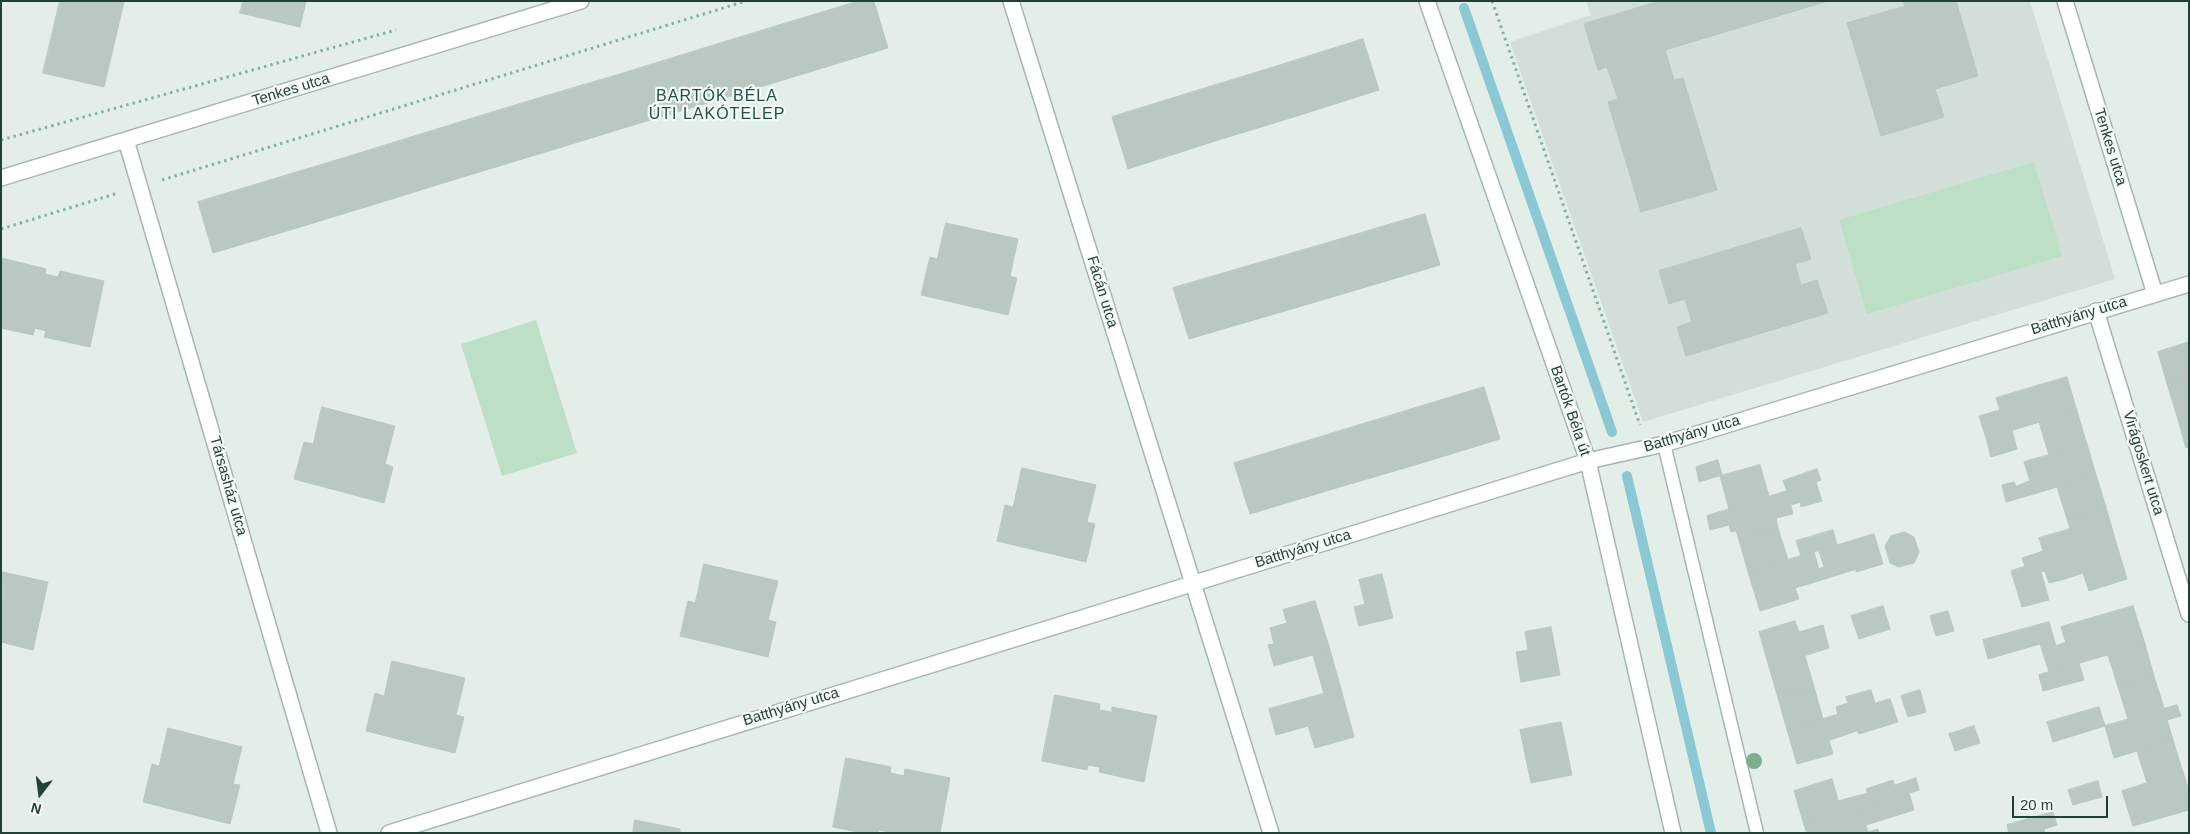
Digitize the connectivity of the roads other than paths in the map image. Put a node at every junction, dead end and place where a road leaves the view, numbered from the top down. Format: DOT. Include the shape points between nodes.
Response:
graph roads {
  1 [pos="581,1"];
  2 [pos="1011,1"];
  3 [pos="1426,1"];
  4 [pos="2065,1"];
  5 [pos="126,140"];
  6 [pos="1,178"];
  7 [pos="2189,284"];
  8 [pos="2155,294"];
  9 [pos="2096,311"];
  10 [pos="1664,444"];
  11 [pos="1588,461"];
  12 [pos="1194,582"];
  13 [pos="2189,614"];
  14 [pos="329,833"];
  15 [pos="389,833"];
  16 [pos="1271,833"];
  17 [pos="1673,833"];
  18 [pos="1757,833"];
  1 -- 5 [label="street, Tenkes utca"];
  2 -- 12 [label="street, Fácán utca"];
  3 -- 11 [label="street, Bartók Béla út"];
  4 -- 8 [label="street, Tenkes utca"];
  5 -- 6 [label="street, Tenkes utca"];
  5 -- 14 [label="street, Társasház utca"];
  7 -- 8 [label="street, Batthyány utca"];
  8 -- 9 [label="street, Batthyány utca"];
  9 -- 10 [label="street, Batthyány utca"];
  9 -- 13 [label="street, Virágoskert utca"];
  10 -- 11 [label="street, Batthyány utca"];
  10 -- 18 [label="lane"];
  11 -- 12 [label="street, Batthyány utca"];
  11 -- 17 [label="street, Bartók Béla út"];
  12 -- 15 [label="street, Batthyány utca"];
  12 -- 16 [label="street"];
}
